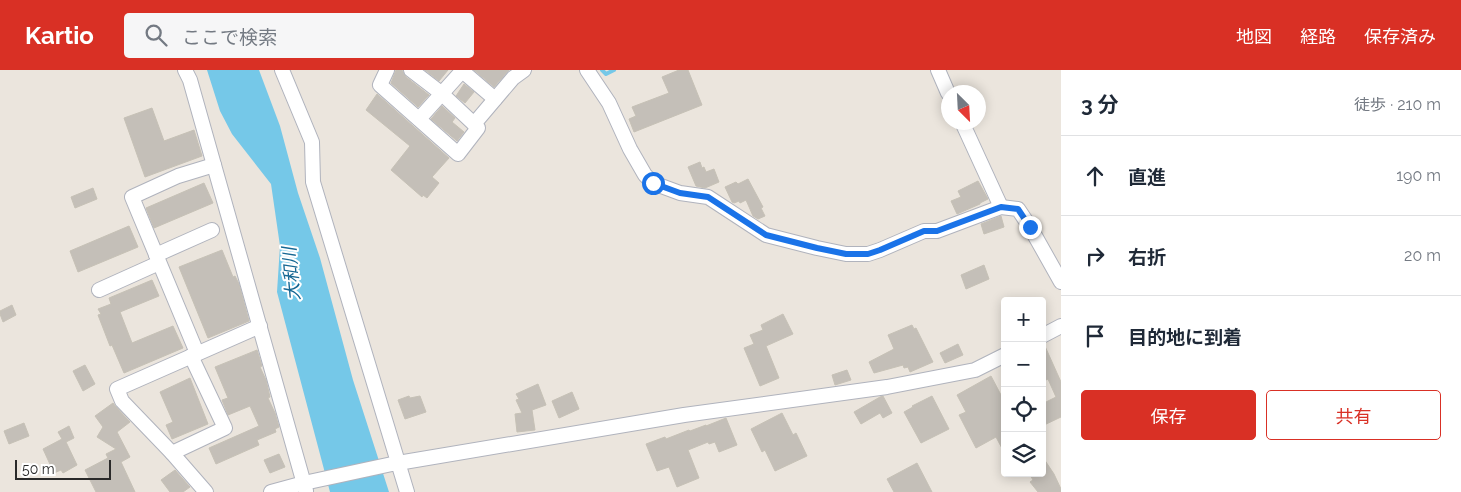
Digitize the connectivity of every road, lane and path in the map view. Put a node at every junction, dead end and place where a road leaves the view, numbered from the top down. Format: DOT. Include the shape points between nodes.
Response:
graph roads {
  1 [pos="185,70"];
  2 [pos="283,70"];
  3 [pos="387,70"];
  4 [pos="412,70"];
  5 [pos="461,70"];
  6 [pos="524,70"];
  7 [pos="586,70"];
  8 [pos="938,70"];
  9 [pos="945,85"];
  10 [pos="441,93"];
  11 [pos="495,99"];
  12 [pos="419,119"];
  13 [pos="474,124"];
  14 [pos="966,130"];
  15 [pos="214,165"];
  16 [pos="1001,207"];
  17 [pos="212,230"];
  18 [pos="158,259"];
  19 [pos="1061,282"];
  20 [pos="99,290"];
  21 [pos="260,326"];
  22 [pos="1061,326"];
  23 [pos="1046,334"];
  24 [pos="194,355"];
  25 [pos="1001,357"];
  26 [pos="172,452"];
  27 [pos="395,464"];
  28 [pos="308,486"];
  29 [pos="206,492"];
  30 [pos="271,492"];
  31 [pos="407,492"];
  1 -- 15 [label="street"];
  2 -- 27 [label="street" via="312,142 313,182"];
  3 -- 12 [label="street" via="380,85"];
  4 -- 10 [label="street"];
  5 -- 10 [label="street"];
  5 -- 11 [label="street"];
  6 -- 11 [label="street"];
  7 -- 16 [label="street" via="609,103 630,149 653,183 680,193 708,197 766,235 846,254 868,254 924,231 937,231"];
  8 -- 9 [label="street"];
  10 -- 12 [label="street"];
  10 -- 13 [label="street"];
  11 -- 13 [label="street"];
  12 -- 13 [label="street" via="458,154 478,128"];
  14 -- 16 [label="street"];
  15 -- 18 [label="street" via="178,176 132,197"];
  15 -- 21 [label="street"];
  16 -- 19 [label="street" via="1018,209"];
  17 -- 18 [label="street"];
  18 -- 20 [label="street"];
  18 -- 24 [label="street"];
  21 -- 24 [label="street"];
  21 -- 28 [label="street"];
  22 -- 23 [label="street"];
  24 -- 26 [label="street" via="225,428"];
  24 -- 26 [label="street" via="117,389 122,401"];
  25 -- 27 [label="street" via="975,370 887,387 684,415"];
  26 -- 29 [label="street"];
  27 -- 28 [label="street"];
  27 -- 31 [label="street"];
  28 -- 30 [label="street"];
}
